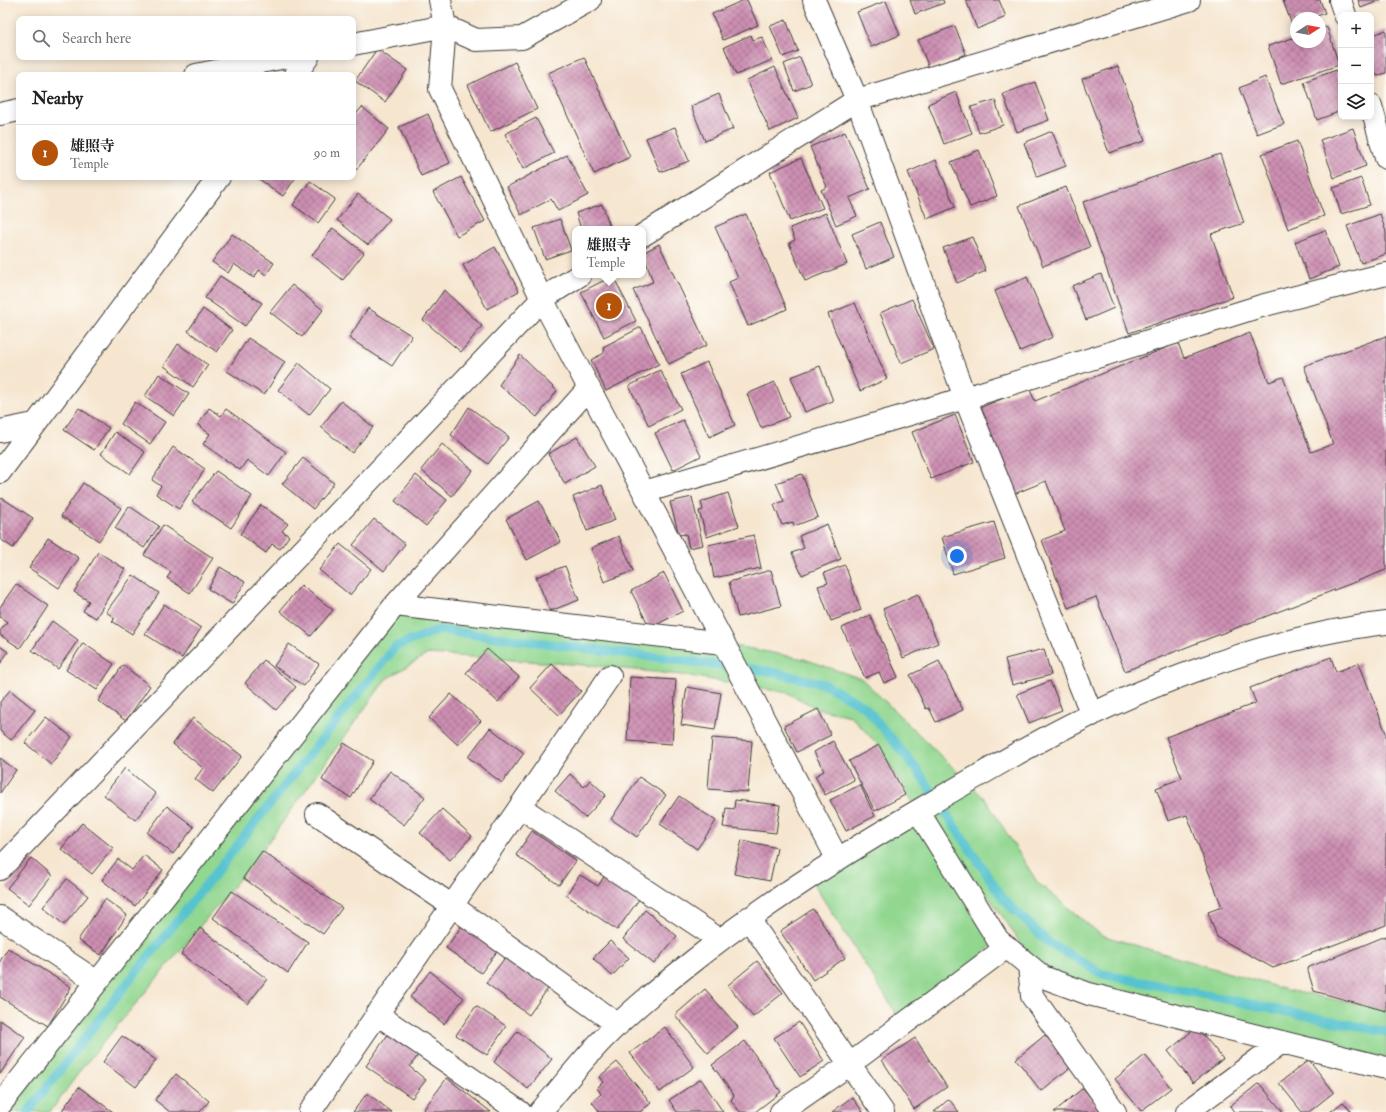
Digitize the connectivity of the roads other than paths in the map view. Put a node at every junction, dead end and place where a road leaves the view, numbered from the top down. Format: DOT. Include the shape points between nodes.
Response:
graph roads {
  1 [pos="440,0"];
  2 [pos="590,0"];
  3 [pos="814,0"];
  4 [pos="1189,0"];
  5 [pos="1340,0"];
  6 [pos="1344,12"];
  7 [pos="445,26"];
  8 [pos="356,43"];
  9 [pos="271,60"];
  10 [pos="306,60"];
  11 [pos="211,72"];
  12 [pos="297,72"];
  13 [pos="857,100"];
  14 [pos="16,111"];
  15 [pos="0,114"];
  16 [pos="1374,116"];
  17 [pos="1386,158"];
  18 [pos="217,180"];
  19 [pos="646,233"];
  20 [pos="1386,274"];
  21 [pos="575,278"];
  22 [pos="542,299"];
  23 [pos="589,388"];
  24 [pos="965,398"];
  25 [pos="34,424"];
  26 [pos="0,431"];
  27 [pos="0,472"];
  28 [pos="644,492"];
  29 [pos="395,605"];
  30 [pos="1386,624"];
  31 [pos="723,643"];
  32 [pos="610,676"];
  33 [pos="1092,715"];
  34 [pos="520,807"];
  35 [pos="918,811"];
  36 [pos="317,814"];
  37 [pos="837,858"];
  38 [pos="0,869"];
  39 [pos="451,905"];
  40 [pos="0,917"];
  41 [pos="748,918"];
  42 [pos="720,940"];
  43 [pos="1007,947"];
  44 [pos="1029,966"];
  45 [pos="97,982"];
  46 [pos="377,1014"];
  47 [pos="618,1025"];
  48 [pos="1282,1042"];
  49 [pos="850,1064"];
  50 [pos="1386,1068"];
  51 [pos="0,1105"];
  52 [pos="310,1112"];
  53 [pos="520,1112"];
  54 [pos="540,1112"];
  55 [pos="781,1112"];
  56 [pos="883,1112"];
  57 [pos="1114,1112"];
  58 [pos="1187,1112"];
  1 -- 7 [label="street"];
  2 -- 7 [label="street" via="522,38 476,40"];
  3 -- 13 [label="street"];
  4 -- 13 [label="street"];
  5 -- 6 [label="street"];
  7 -- 8 [label="street"];
  7 -- 22 [label="street" via="440,89"];
  9 -- 11 [label="street"];
  10 -- 12 [label="street"];
  13 -- 19 [label="street"];
  13 -- 24 [label="street"];
  14 -- 15 [label="street"];
  16 -- 17 [label="street"];
  18 -- 25 [label="street"];
  20 -- 24 [label="street" via="1261,306"];
  21 -- 22 [label="street"];
  22 -- 23 [label="street"];
  22 -- 38 [label="street"];
  23 -- 28 [label="street"];
  23 -- 29 [label="street"];
  24 -- 28 [label="street"];
  24 -- 33 [label="street"];
  25 -- 26 [label="street"];
  25 -- 27 [label="street"];
  28 -- 31 [label="street"];
  29 -- 31 [label="street"];
  29 -- 45 [label="street"];
  30 -- 33 [label="street" via="1278,644 1189,674"];
  31 -- 37 [label="street"];
  32 -- 34 [label="street"];
  33 -- 35 [label="street" via="1030,746"];
  34 -- 39 [label="street"];
  34 -- 42 [label="street"];
  35 -- 37 [label="street"];
  35 -- 43 [label="street" via="998,940"];
  36 -- 39 [label="street"];
  37 -- 41 [label="street"];
  39 -- 46 [label="street"];
  39 -- 47 [label="street"];
  40 -- 45 [label="street"];
  41 -- 42 [label="street"];
  41 -- 49 [label="street"];
  42 -- 47 [label="street"];
  43 -- 44 [label="street"];
  43 -- 49 [label="street"];
  44 -- 48 [label="street" via="1044,977 1089,994"];
  44 -- 57 [label="street" via="1032,996"];
  45 -- 51 [label="street"];
  46 -- 52 [label="street"];
  46 -- 53 [label="street"];
  47 -- 54 [label="street" via="608,1033"];
  48 -- 50 [label="street"];
  48 -- 58 [label="street"];
  49 -- 55 [label="street"];
  49 -- 56 [label="street"];
}
